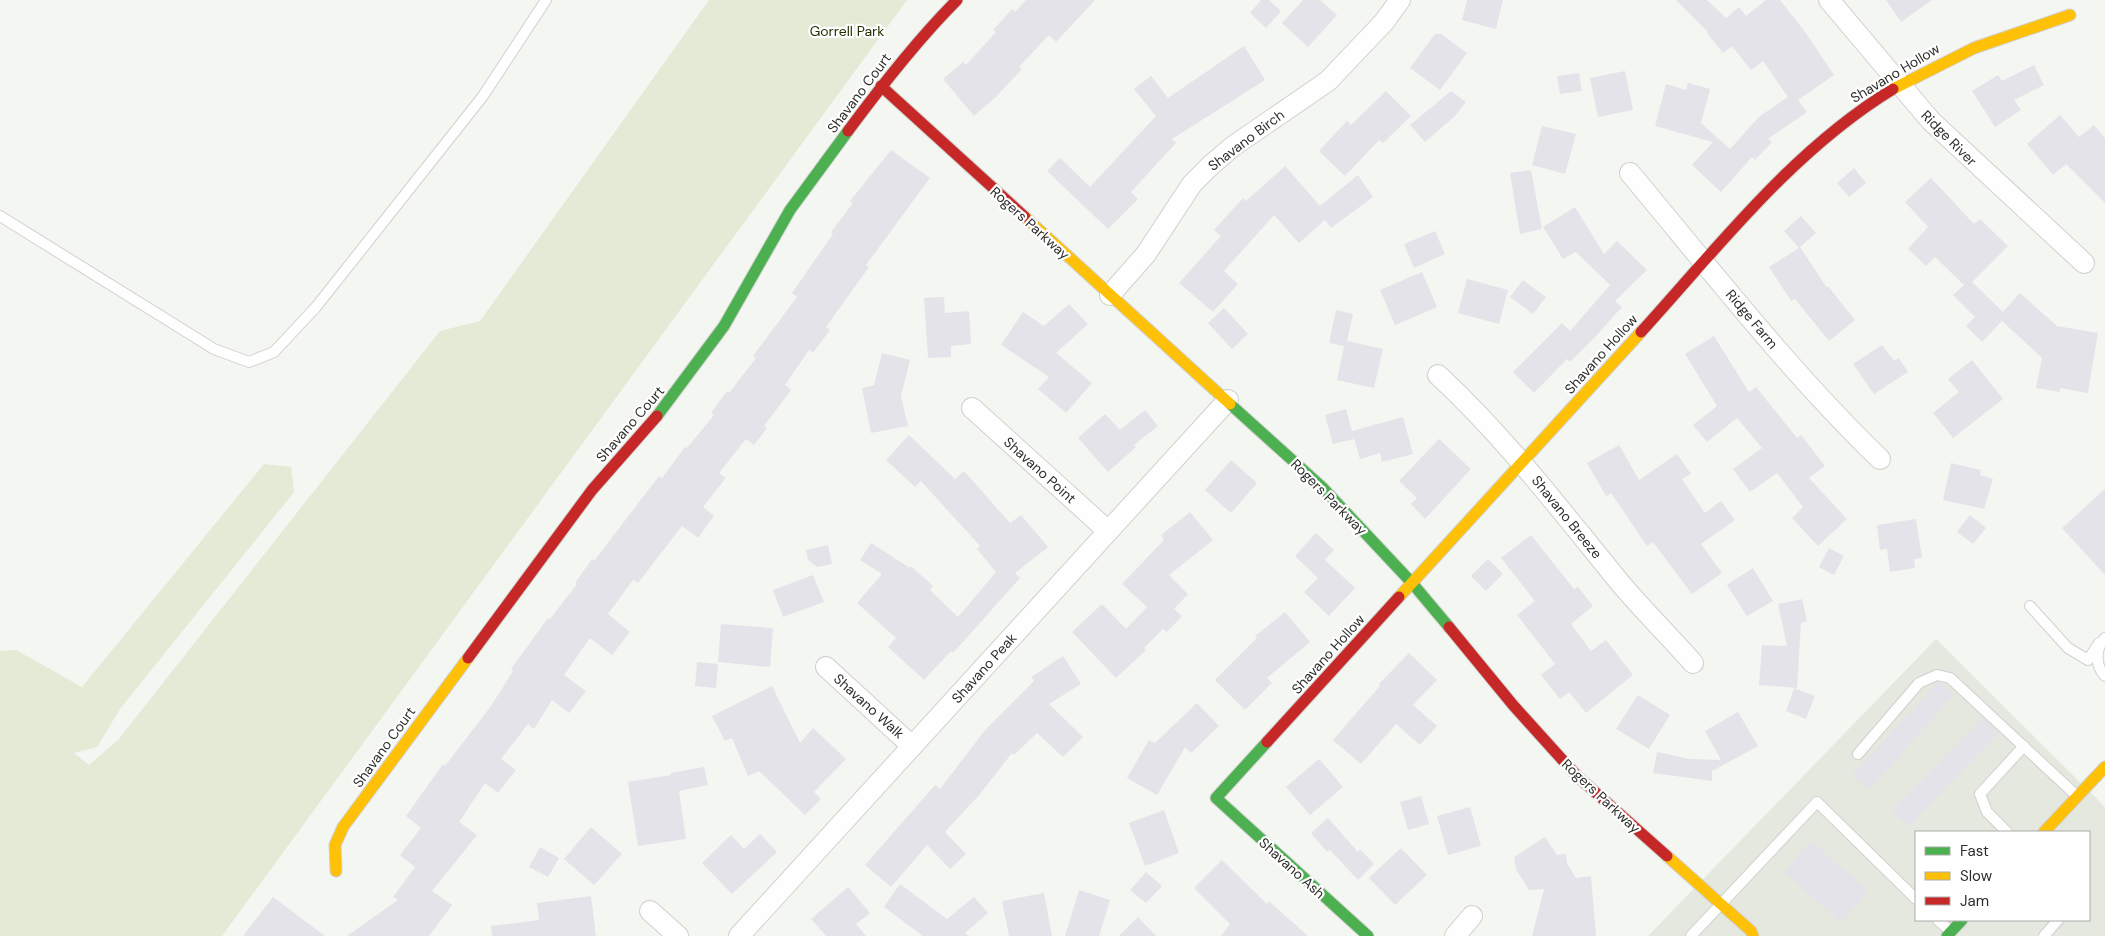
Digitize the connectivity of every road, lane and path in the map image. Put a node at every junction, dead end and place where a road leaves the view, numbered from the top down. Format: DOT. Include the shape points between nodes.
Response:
graph roads {
  1 [pos="546,0"];
  2 [pos="957,0"];
  3 [pos="1400,0"];
  4 [pos="1829,0"];
  5 [pos="2070,15"];
  6 [pos="1899,85"];
  7 [pos="881,86"];
  8 [pos="1630,173"];
  9 [pos="0,216"];
  10 [pos="1705,262"];
  11 [pos="2084,263"];
  12 [pos="1110,295"];
  13 [pos="1438,375"];
  14 [pos="1228,400"];
  15 [pos="972,408"];
  16 [pos="1880,459"];
  17 [pos="1522,462"];
  18 [pos="1108,531"];
  19 [pos="1412,583"];
  20 [pos="2030,606"];
  21 [pos="2102,640"];
  22 [pos="1693,663"];
  23 [pos="826,667"];
  24 [pos="2105,676"];
  25 [pos="912,746"];
  26 [pos="2024,746"];
  27 [pos="1858,754"];
  28 [pos="2105,766"];
  29 [pos="2077,796"];
  30 [pos="1216,798"];
  31 [pos="2006,831"];
  32 [pos="2045,831"];
  33 [pos="336,871"];
  34 [pos="1915,898"];
  35 [pos="1720,903"];
  36 [pos="650,911"];
  37 [pos="1472,916"];
  38 [pos="1939,921"];
  39 [pos="1961,921"];
  40 [pos="2057,921"];
  41 [pos="1757,934"];
  42 [pos="1949,934"];
  43 [pos="678,936"];
  44 [pos="739,936"];
  45 [pos="1368,936"];
  46 [pos="1455,936"];
  47 [pos="1691,936"];
  48 [pos="2044,936"];
  1 -- 9 [label="lane" via="483,96 316,307 274,352 249,362 214,349"];
  2 -- 7 [label="street, Shavano Court" via="928,29"];
  3 -- 12 [label="street, Shavano Birch" via="1384,22 1328,81 1232,147 1192,184 1146,254"];
  4 -- 6 [label="street, Ridge River"];
  5 -- 6 [label="street, Shavano Hollow" via="1985,42 1929,67"];
  6 -- 10 [label="street, Shavano Hollow" via="1828,135 1769,191"];
  6 -- 11 [label="street, Ridge River" via="1964,155"];
  7 -- 12 [label="street, Rogers Parkway"];
  7 -- 33 [label="street, Shavano Court" via="790,210 724,326 669,403 592,490 343,827 335,846"];
  8 -- 10 [label="street, Ridge Farm"];
  10 -- 16 [label="street, Ridge Farm" via="1796,372"];
  10 -- 17 [label="street, Shavano Hollow"];
  12 -- 14 [label="street, Rogers Parkway"];
  13 -- 17 [label="street, Shavano Breeze"];
  14 -- 18 [label="street, Shavano Peak"];
  14 -- 19 [label="street, Rogers Parkway" via="1322,487"];
  15 -- 18 [label="street, Shavano Point"];
  17 -- 19 [label="street, Shavano Hollow"];
  17 -- 22 [label="street, Shavano Breeze" via="1623,585"];
  18 -- 25 [label="street, Shavano Peak"];
  19 -- 30 [label="street, Shavano Hollow"];
  19 -- 35 [label="street, Rogers Parkway" via="1513,705 1577,776"];
  20 -- 21 [label="lane" via="2068,648 2088,660"];
  21 -- 24 [label="lane" via="2097,657 2099,670"];
  23 -- 25 [label="street, Shavano Walk"];
  25 -- 44 [label="street, Shavano Peak"];
  26 -- 27 [label="lane" via="1950,678 1937,675 1920,684"];
  26 -- 29 [label="lane"];
  26 -- 31 [label="lane" via="1980,794 1987,812"];
  28 -- 29 [label="street"];
  29 -- 32 [label="street"];
  30 -- 45 [label="street, Shavano Ash"];
  34 -- 35 [label="lane" via="1817,802"];
  35 -- 41 [label="street, Rogers Parkway"];
  35 -- 47 [label="lane"];
  36 -- 43 [label="street"];
  37 -- 46 [label="street"];
  38 -- 42 [label="lane"];
  39 -- 42 [label="street"];
  40 -- 48 [label="lane"];
}
